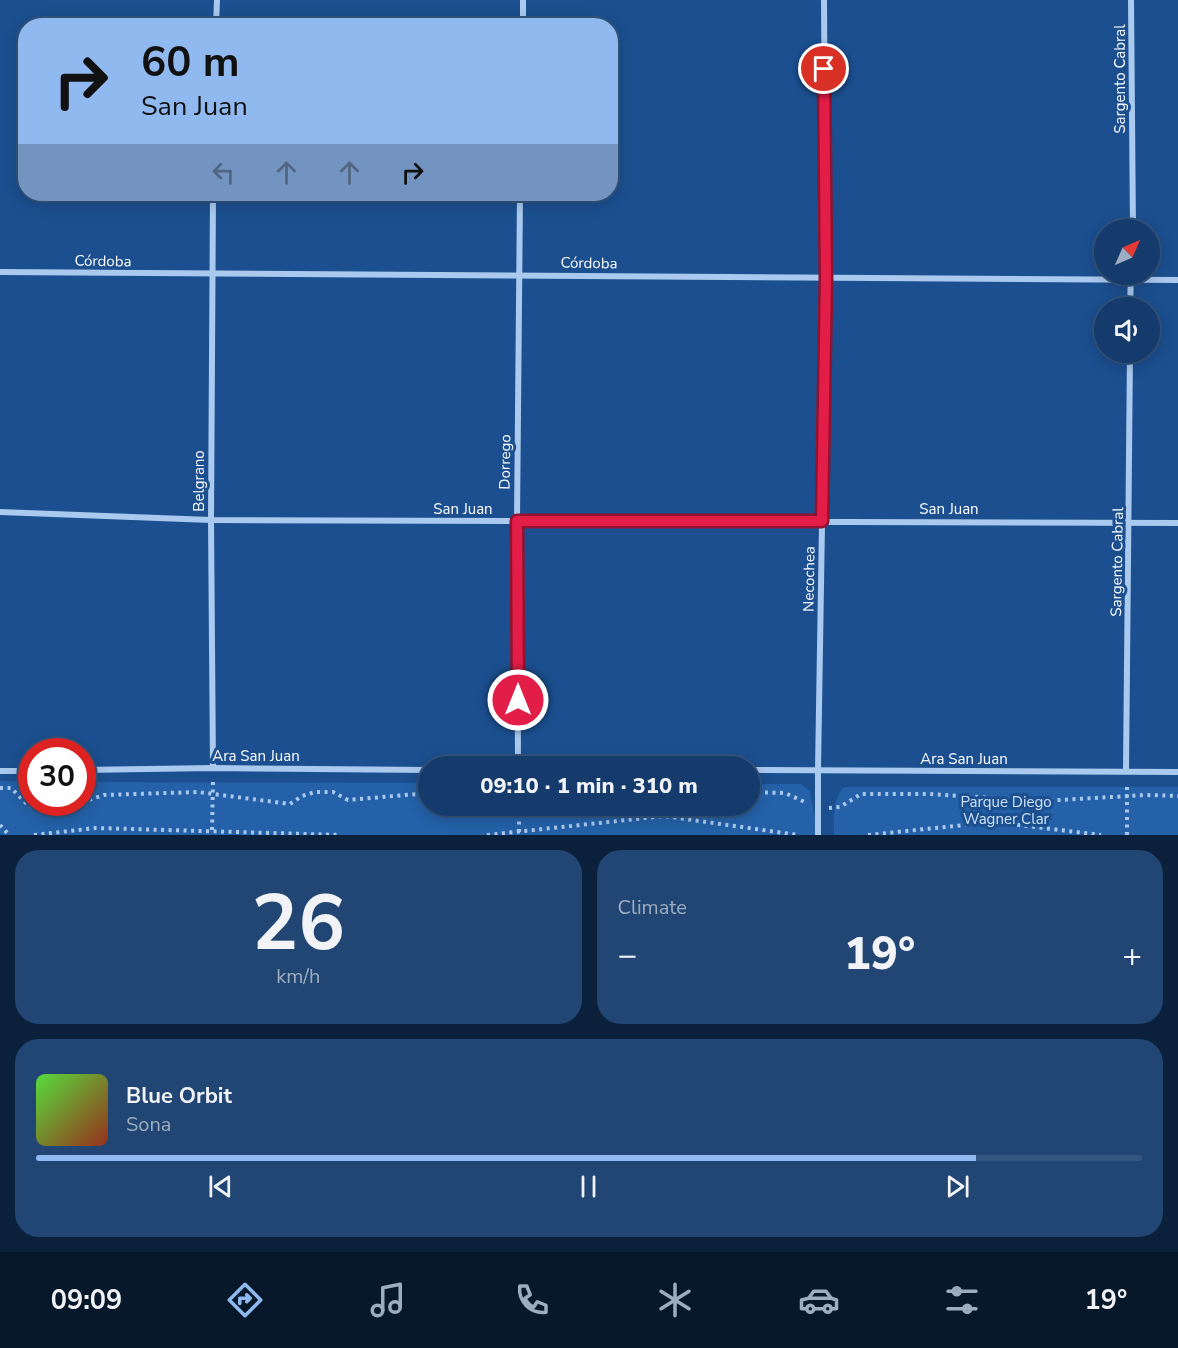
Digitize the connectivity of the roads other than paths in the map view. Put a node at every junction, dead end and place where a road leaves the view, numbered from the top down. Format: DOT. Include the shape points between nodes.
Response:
graph roads {
  1 [pos="217,0"];
  2 [pos="523,0"];
  3 [pos="824,0"];
  4 [pos="1131,0"];
  5 [pos="216,18"];
  6 [pos="523,18"];
  7 [pos="213,201"];
  8 [pos="520,201"];
  9 [pos="1133,219"];
  10 [pos="0,272"];
  11 [pos="212,274"];
  12 [pos="519,275"];
  13 [pos="1094,277"];
  14 [pos="826,278"];
  15 [pos="1160,279"];
  16 [pos="1178,280"];
  17 [pos="1130,363"];
  18 [pos="0,512"];
  19 [pos="211,520"];
  20 [pos="517,521"];
  21 [pos="822,521"];
  22 [pos="1129,522"];
  23 [pos="1178,523"];
  24 [pos="518,756"];
  25 [pos="213,768"];
  26 [pos="96,770"];
  27 [pos="418,770"];
  28 [pos="760,770"];
  29 [pos="818,770"];
  30 [pos="0,771"];
  31 [pos="18,771"];
  32 [pos="1126,771"];
  33 [pos="1178,772"];
  34 [pos="818,835"];
  1 -- 5 [label="street"];
  2 -- 6 [label="street"];
  3 -- 14 [label="street, Necochea"];
  4 -- 9 [label="street, Sargento Cabral"];
  7 -- 11 [label="street, Belgrano"];
  8 -- 12 [label="street, Dorrego"];
  10 -- 11 [label="street, Córdoba"];
  11 -- 12 [label="street, Córdoba"];
  11 -- 19 [label="street, Belgrano"];
  12 -- 14 [label="street, Córdoba"];
  12 -- 20 [label="street, Dorrego"];
  13 -- 14 [label="street, Córdoba"];
  14 -- 21 [label="street, Necochea"];
  15 -- 16 [label="street, Córdoba"];
  17 -- 22 [label="street, Sargento Cabral"];
  18 -- 19 [label="street, San Juan"];
  19 -- 20 [label="street, San Juan"];
  19 -- 25 [label="street, Belgrano"];
  20 -- 21 [label="street, San Juan"];
  20 -- 24 [label="street, Dorrego"];
  21 -- 22 [label="street, San Juan"];
  21 -- 29 [label="street, Necochea"];
  22 -- 23 [label="street, San Juan"];
  22 -- 32 [label="street, Sargento Cabral"];
  25 -- 26 [label="street, Ara San Juan"];
  25 -- 27 [label="street, Ara San Juan"];
  28 -- 29 [label="street, Ara San Juan"];
  29 -- 32 [label="street, Ara San Juan"];
  29 -- 34 [label="street, Necochea"];
  30 -- 31 [label="street"];
  32 -- 33 [label="street, Ara San Juan"];
}
